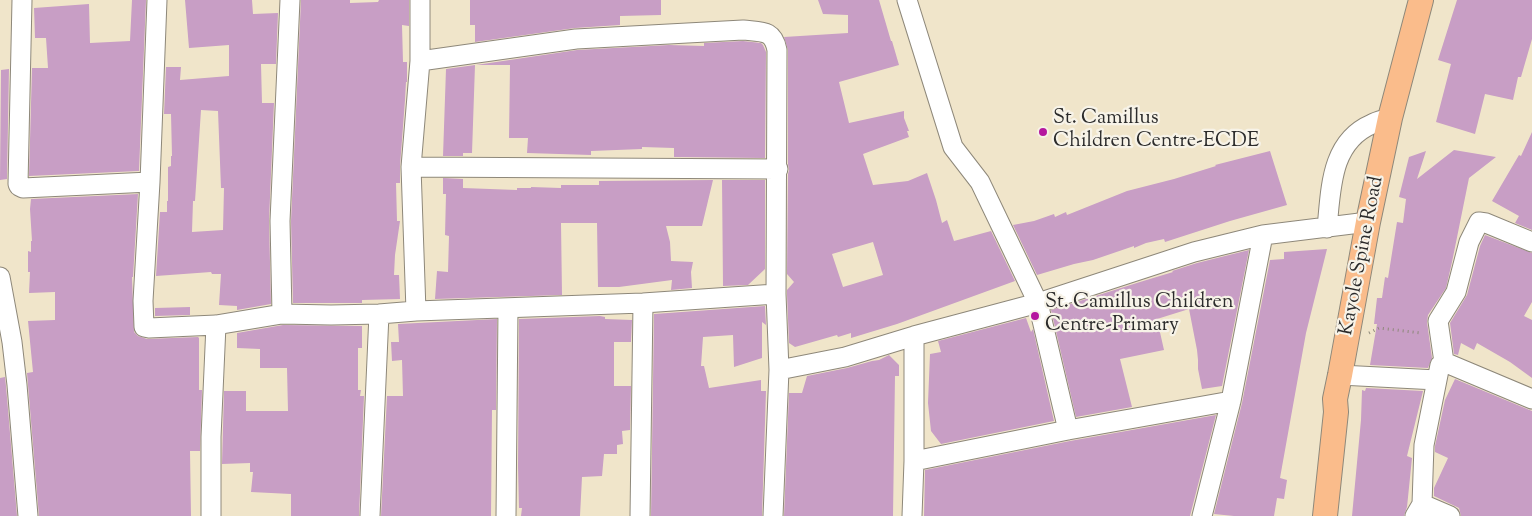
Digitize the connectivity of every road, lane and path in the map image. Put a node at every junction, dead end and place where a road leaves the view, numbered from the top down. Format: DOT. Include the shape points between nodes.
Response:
graph roads {
  1 [pos="22,0"];
  2 [pos="157,0"];
  3 [pos="290,0"];
  4 [pos="420,0"];
  5 [pos="907,0"];
  6 [pos="1420,0"];
  7 [pos="420,61"];
  8 [pos="1390,118"];
  9 [pos="411,166"];
  10 [pos="778,169"];
  11 [pos="150,182"];
  12 [pos="1368,222"];
  13 [pos="1327,228"];
  14 [pos="1263,235"];
  15 [pos="1532,242"];
  16 [pos="0,277"];
  17 [pos="776,294"];
  18 [pos="1038,303"];
  19 [pos="643,304"];
  20 [pos="508,309"];
  21 [pos="416,311"];
  22 [pos="282,314"];
  23 [pos="379,314"];
  24 [pos="216,325"];
  25 [pos="1426,333"];
  26 [pos="1365,335"];
  27 [pos="914,336"];
  28 [pos="1444,362"];
  29 [pos="779,370"];
  30 [pos="1340,375"];
  31 [pos="1437,380"];
  32 [pos="1532,399"];
  33 [pos="1231,401"];
  34 [pos="1068,430"];
  35 [pos="914,461"];
  36 [pos="1419,510"];
  37 [pos="28,516"];
  38 [pos="211,516"];
  39 [pos="370,516"];
  40 [pos="506,516"];
  41 [pos="640,516"];
  42 [pos="772,516"];
  43 [pos="912,516"];
  44 [pos="1202,516"];
  45 [pos="1325,516"];
  46 [pos="1450,516"];
  1 -- 11 [label="street" via="19,186"];
  2 -- 11 [label="street"];
  3 -- 22 [label="street" via="280,220"];
  4 -- 7 [label="street"];
  5 -- 18 [label="street" via="953,147 980,182"];
  6 -- 8 [label="main road, Kayole Spine Road"];
  7 -- 9 [label="street"];
  7 -- 10 [label="street" via="576,39 743,30 769,34 777,50"];
  8 -- 12 [label="main road, Kayole Spine Road"];
  8 -- 13 [label="street" via="1371,124 1355,135 1342,151 1333,174"];
  9 -- 10 [label="street"];
  9 -- 21 [label="street"];
  10 -- 17 [label="street"];
  11 -- 24 [label="street" via="144,327"];
  12 -- 13 [label="street"];
  12 -- 30 [label="main road, Kayole Spine Road"];
  13 -- 14 [label="street"];
  14 -- 18 [label="street" via="1194,252"];
  14 -- 33 [label="street"];
  15 -- 28 [label="street" via="1479,222 1469,242 1456,292 1438,321"];
  16 -- 37 [label="street" via="12,342"];
  17 -- 19 [label="street"];
  17 -- 29 [label="street"];
  18 -- 27 [label="street"];
  18 -- 34 [label="street"];
  19 -- 20 [label="street"];
  19 -- 41 [label="street"];
  20 -- 21 [label="street"];
  20 -- 40 [label="street"];
  21 -- 23 [label="street"];
  22 -- 23 [label="street"];
  22 -- 24 [label="street"];
  23 -- 39 [label="street"];
  24 -- 38 [label="street"];
  25 -- 26 [label="path" via="1379,328"];
  27 -- 29 [label="street" via="845,357"];
  27 -- 35 [label="street"];
  28 -- 31 [label="street" via="1440,365"];
  28 -- 32 [label="street"];
  29 -- 42 [label="street"];
  30 -- 31 [label="street"];
  30 -- 45 [label="main road, Kayole Spine Road" via="1335,398"];
  31 -- 36 [label="street" via="1424,445"];
  33 -- 34 [label="street"];
  33 -- 44 [label="street"];
  34 -- 35 [label="street"];
  35 -- 43 [label="street"];
  36 -- 46 [label="street"];
}
